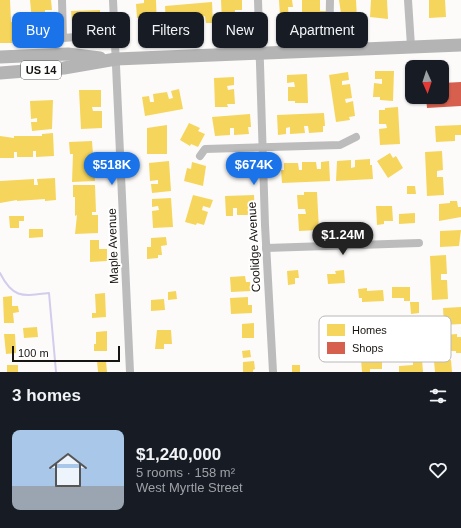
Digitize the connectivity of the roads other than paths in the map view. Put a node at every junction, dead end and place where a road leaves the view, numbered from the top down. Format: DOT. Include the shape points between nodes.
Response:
graph roads {
  1 [pos="62,0"];
  2 [pos="113,0"];
  3 [pos="258,0"];
  4 [pos="330,0"];
  5 [pos="408,0"];
  6 [pos="114,12"];
  7 [pos="72,37"];
  8 [pos="461,45"];
  9 [pos="411,46"];
  10 [pos="116,48"];
  11 [pos="330,50"];
  12 [pos="259,53"];
  13 [pos="0,57"];
  14 [pos="116,59"];
  15 [pos="0,73"];
  16 [pos="356,138"];
  17 [pos="262,148"];
  18 [pos="200,156"];
  19 [pos="419,243"];
  20 [pos="266,248"];
  21 [pos="130,372"];
  22 [pos="273,372"];
  1 -- 7 [label="street" via="63,38"];
  2 -- 6 [label="street, Maple Avenue"];
  3 -- 12 [label="street, Coolidge Avenue"];
  4 -- 11 [label="street"];
  5 -- 9 [label="street"];
  8 -- 9 [label="main road, US 14"];
  9 -- 11 [label="main road, US 14"];
  10 -- 14 [label="street, Maple Avenue"];
  11 -- 12 [label="main road, US 14"];
  12 -- 14 [label="main road, US 14"];
  12 -- 17 [label="street, Coolidge Avenue"];
  13 -- 14 [label="main road, US 14" via="68,54"];
  14 -- 15 [label="main road, US 14" via="64,68"];
  14 -- 21 [label="street, Maple Avenue"];
  16 -- 17 [label="street" via="340,145"];
  17 -- 18 [label="street" via="218,148 205,150"];
  17 -- 20 [label="street, Coolidge Avenue"];
  19 -- 20 [label="street"];
  20 -- 22 [label="street, Coolidge Avenue"];
}
